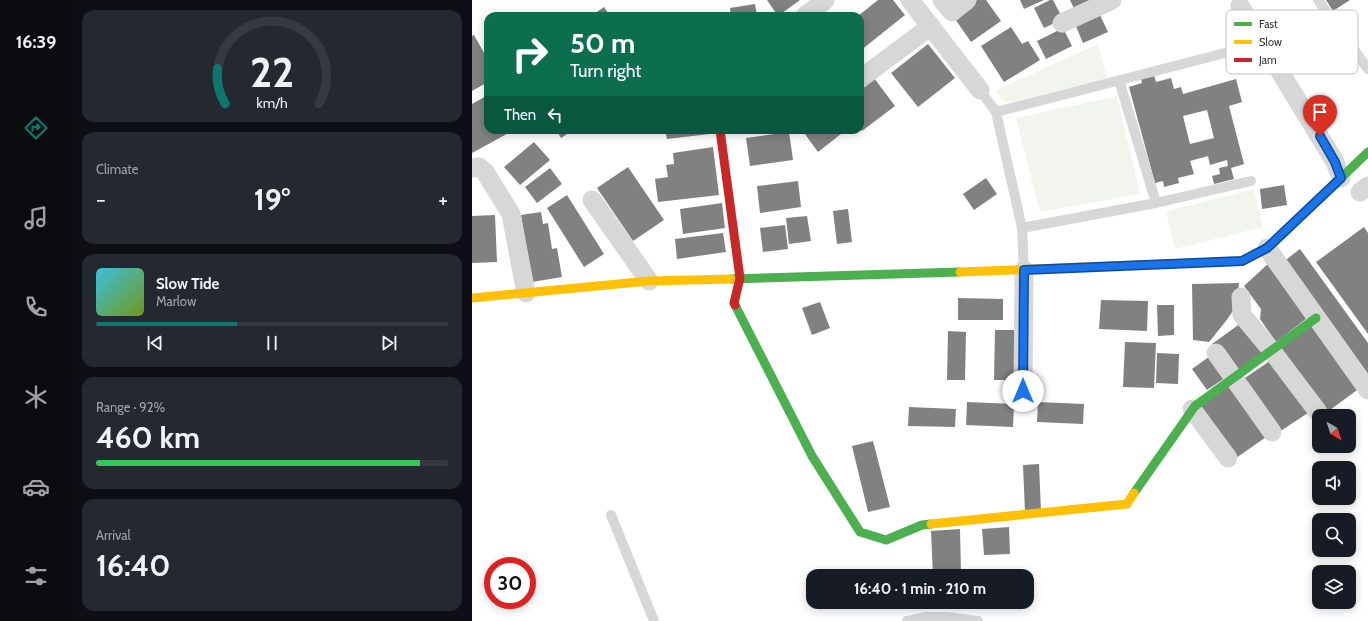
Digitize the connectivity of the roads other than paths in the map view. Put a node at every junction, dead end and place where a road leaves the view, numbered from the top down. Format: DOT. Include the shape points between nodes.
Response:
graph roads {
  1 [pos="825,0"];
  2 [pos="910,0"];
  3 [pos="942,0"];
  4 [pos="966,0"];
  5 [pos="1318,0"];
  6 [pos="1105,1"];
  7 [pos="1240,6"];
  8 [pos="1242,10"];
  9 [pos="1325,10"];
  10 [pos="810,12"];
  11 [pos="1062,23"];
  12 [pos="930,26"];
  13 [pos="1225,53"];
  14 [pos="1358,55"];
  15 [pos="1368,69"];
  16 [pos="1281,74"];
  17 [pos="864,76"];
  18 [pos="1119,80"];
  19 [pos="980,90"];
  20 [pos="996,112"];
  21 [pos="721,134"];
  22 [pos="1368,152"];
  23 [pos="472,168"];
  24 [pos="1341,178"];
  25 [pos="1251,181"];
  26 [pos="592,200"];
  27 [pos="1156,203"];
  28 [pos="1022,228"];
  29 [pos="1267,248"];
  30 [pos="1024,270"];
  31 [pos="740,278"];
  32 [pos="649,281"];
  33 [pos="526,293"];
  34 [pos="1241,297"];
  35 [pos="472,298"];
  36 [pos="1316,318"];
  37 [pos="1272,351"];
  38 [pos="1216,353"];
  39 [pos="1233,378"];
  40 [pos="1368,390"];
  41 [pos="1023,391"];
  42 [pos="1192,409"];
  43 [pos="1316,409"];
  44 [pos="1272,432"];
  45 [pos="1228,458"];
  46 [pos="611,515"];
  47 [pos="654,621"];
  48 [pos="907,621"];
  49 [pos="978,621"];
  1 -- 10 [label="street"];
  2 -- 12 [label="street"];
  3 -- 4 [label="street" via="952,12"];
  5 -- 9 [label="lane"];
  6 -- 11 [label="street"];
  7 -- 8 [label="street"];
  12 -- 17 [label="street"];
  12 -- 19 [label="street"];
  13 -- 18 [label="lane"];
  14 -- 15 [label="lane"];
  16 -- 24 [label="street" via="1335,162"];
  18 -- 20 [label="lane"];
  18 -- 27 [label="lane"];
  19 -- 20 [label="lane"];
  20 -- 28 [label="lane"];
  21 -- 31 [label="street"];
  22 -- 24 [label="street"];
  23 -- 33 [label="street" via="479,167 484,172 511,214"];
  24 -- 29 [label="street"];
  25 -- 27 [label="lane"];
  26 -- 32 [label="street"];
  27 -- 28 [label="lane"];
  28 -- 30 [label="lane"];
  29 -- 30 [label="street" via="1242,261"];
  29 -- 36 [label="street"];
  30 -- 31 [label="street"];
  30 -- 41 [label="street"];
  31 -- 32 [label="street"];
  31 -- 42 [label="street" via="734,303 812,456 860,532 886,540 922,525 1127,504"];
  32 -- 33 [label="street"];
  33 -- 35 [label="street"];
  34 -- 37 [label="street" via="1242,315"];
  36 -- 37 [label="street"];
  36 -- 40 [label="street"];
  37 -- 39 [label="street"];
  37 -- 43 [label="street"];
  38 -- 39 [label="street"];
  39 -- 42 [label="street"];
  39 -- 44 [label="street"];
  42 -- 45 [label="street"];
  46 -- 47 [label="lane"];
  48 -- 49 [label="lane" via="927,617"];
}
